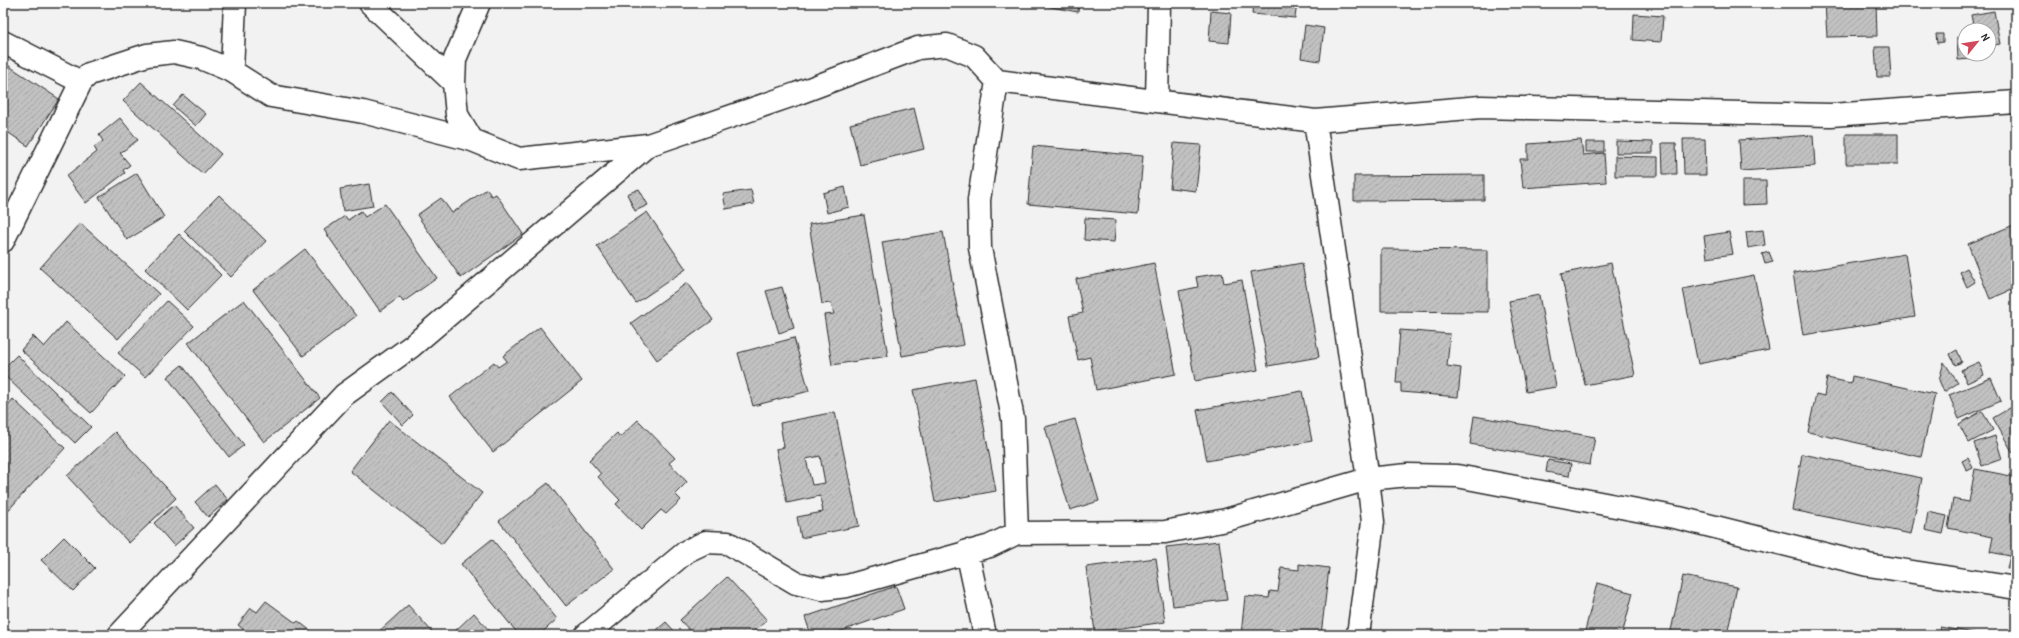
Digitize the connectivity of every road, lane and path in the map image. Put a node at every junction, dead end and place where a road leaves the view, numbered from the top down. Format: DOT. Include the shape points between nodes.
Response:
graph roads {
  1 [pos="235,3"];
  2 [pos="370,3"];
  3 [pos="479,3"];
  4 [pos="1158,3"];
  5 [pos="3,42"];
  6 [pos="232,71"];
  7 [pos="997,81"];
  8 [pos="81,82"];
  9 [pos="454,84"];
  10 [pos="1157,101"];
  11 [pos="2016,102"];
  12 [pos="1315,121"];
  13 [pos="472,140"];
  14 [pos="648,145"];
  15 [pos="3,241"];
  16 [pos="1368,479"];
  17 [pos="1017,533"];
  18 [pos="967,551"];
  19 [pos="2016,588"];
  20 [pos="119,635"];
  21 [pos="586,635"];
  22 [pos="985,635"];
  23 [pos="1358,635"];
  1 -- 6 [label="street"];
  2 -- 9 [label="street"];
  3 -- 9 [label="street" via="455,59"];
  4 -- 10 [label="street"];
  5 -- 8 [label="street"];
  6 -- 8 [label="street" via="201,58 174,52 146,55 89,74"];
  6 -- 13 [label="street" via="271,96 363,112"];
  7 -- 10 [label="street"];
  7 -- 14 [label="street" via="974,56 947,45 918,48 796,94"];
  7 -- 17 [label="street" via="979,200 980,248 1013,419"];
  8 -- 15 [label="street"];
  9 -- 13 [label="street" via="457,115"];
  10 -- 12 [label="street"];
  11 -- 12 [label="street" via="1831,114 1480,106"];
  12 -- 16 [label="street"];
  13 -- 14 [label="street" via="519,159"];
  14 -- 20 [label="street" via="412,346 344,395"];
  16 -- 17 [label="street" via="1226,520 1165,532"];
  16 -- 19 [label="street" via="1408,475 1457,476 1679,518 1868,565"];
  16 -- 23 [label="street" via="1373,522"];
  17 -- 18 [label="street" via="990,546"];
  18 -- 21 [label="street" via="847,586 822,588 796,582 728,543 706,542 687,551"];
  18 -- 22 [label="street"];
}
